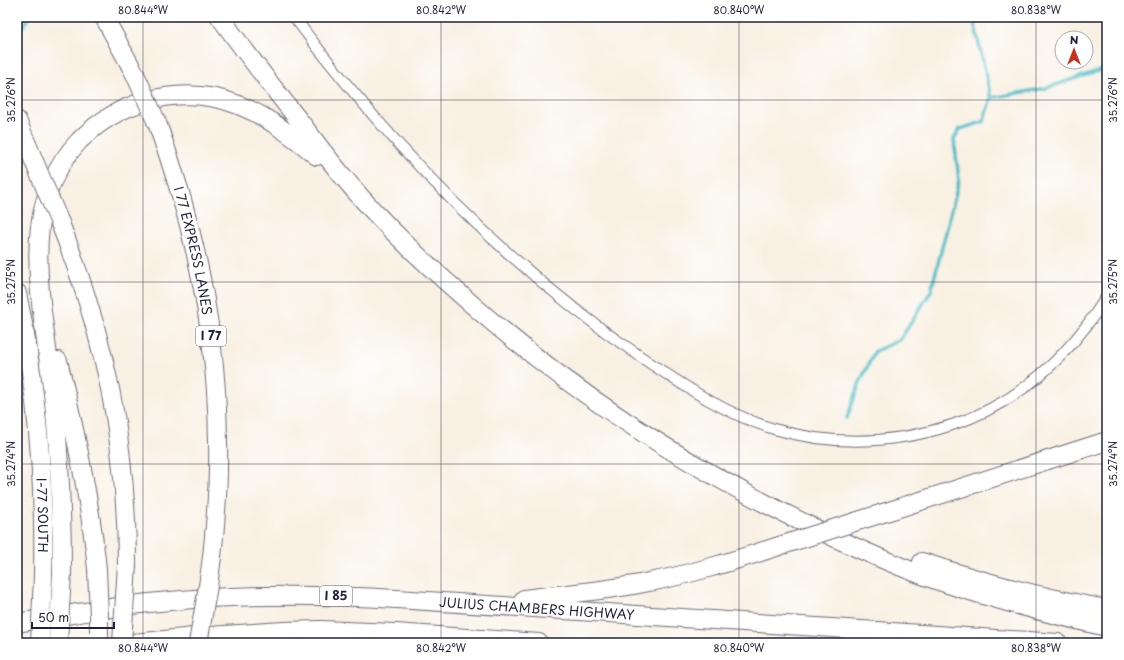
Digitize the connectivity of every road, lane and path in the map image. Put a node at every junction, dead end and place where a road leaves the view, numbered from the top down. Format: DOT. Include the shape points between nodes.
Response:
graph roads {
  1 [pos="104,17"];
  2 [pos="220,17"];
  3 [pos="294,17"];
  4 [pos="17,120"];
  5 [pos="346,180"];
  6 [pos="38,282"];
  7 [pos="17,293"];
  8 [pos="1107,296"];
  9 [pos="1107,441"];
  10 [pos="789,516"];
  11 [pos="481,604"];
  12 [pos="1107,609"];
  13 [pos="17,624"];
  14 [pos="1107,627"];
  15 [pos="196,640"];
  16 [pos="40,643"];
  17 [pos="58,643"];
  18 [pos="99,643"];
  19 [pos="122,643"];
  20 [pos="134,643"];
  21 [pos="248,643"];
  22 [pos="539,643"];
  23 [pos="1058,643"];
  1 -- 15 [label="highway, I 77 EXPRESS LANES / I 77, bridge" via="135,74 157,123 178,183 206,301 214,356 218,414 217,500 208,586"];
  2 -- 5 [label="highway"];
  3 -- 8 [label="street" via="336,72 400,147 448,197 507,252 570,306 638,355 702,396 762,425 793,434 831,440 875,440 917,435 961,422 1003,402 1041,375 1073,344"];
  4 -- 19 [label="highway, bridge" via="81,280 95,322 111,388 119,432 127,519"];
  5 -- 6 [label="highway" via="288,132 243,106 219,98 195,95 170,96 143,102 107,118 90,131 65,158 46,198 39,229"];
  5 -- 10 [label="highway" via="430,266 551,370 616,416 684,459"];
  6 -- 17 [label="highway, bridge" via="58,444 62,518"];
  6 -- 18 [label="highway, bridge" via="64,385 92,524 97,569"];
  7 -- 16 [label="highway, I-77 SOUTH, bridge" via="27,343 38,430 44,518"];
  9 -- 11 [label="highway, bridge" via="696,571 610,589"];
  10 -- 12 [label="highway" via="895,554 964,575 1043,596"];
  10 -- 14 [label="highway" via="861,550 934,579 1011,604"];
  11 -- 13 [label="highway, JULIUS CHAMBERS HIGHWAY / I 85" via="361,597 240,596 135,605"];
  11 -- 23 [label="highway, JULIUS CHAMBERS HIGHWAY / I 85"];
  15 -- 20 [label="highway"];
  15 -- 21 [label="highway"];
  15 -- 22 [label="highway" via="283,631 321,630"];
}
